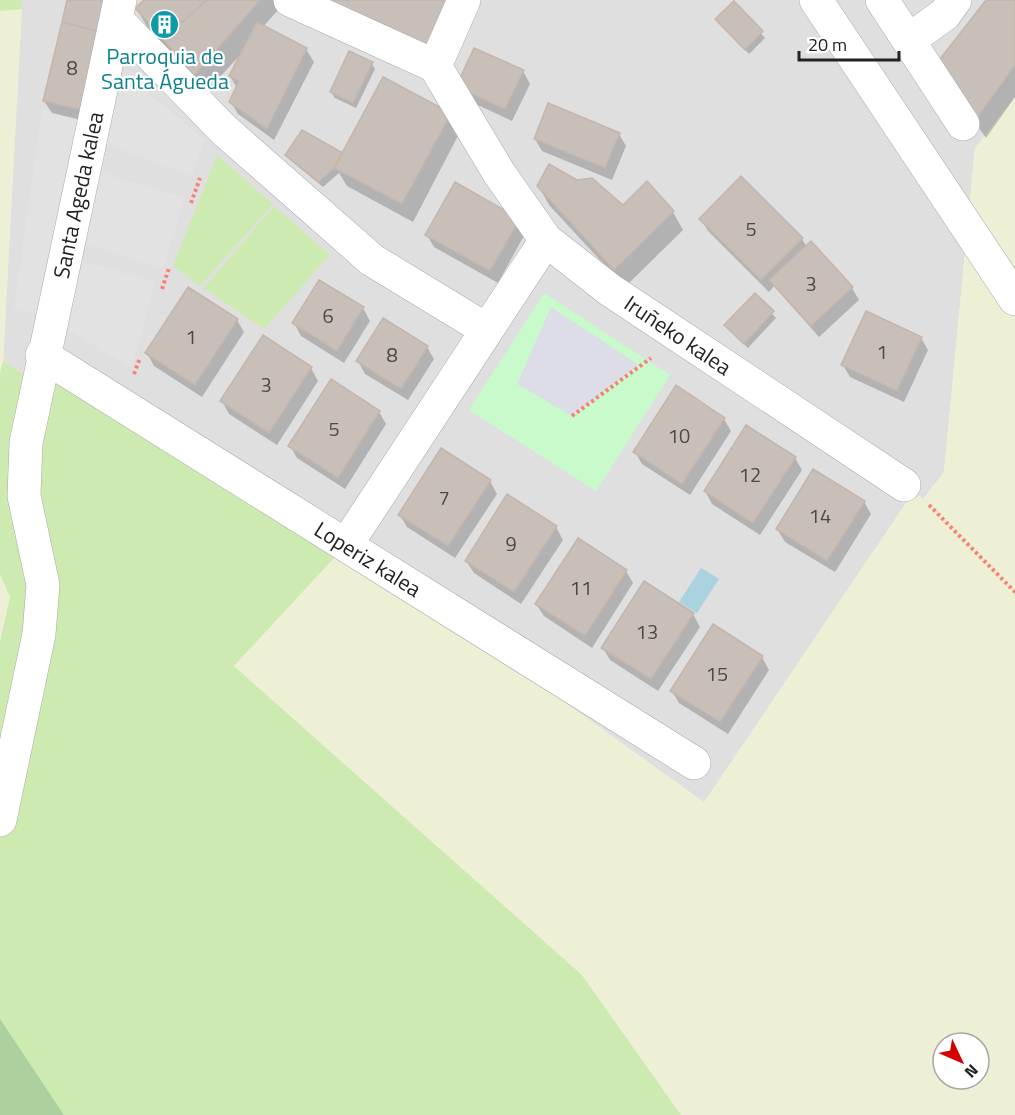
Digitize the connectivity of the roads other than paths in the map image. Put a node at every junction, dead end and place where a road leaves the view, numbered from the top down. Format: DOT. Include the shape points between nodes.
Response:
graph roads {
  1 [pos="290,0"];
  2 [pos="464,0"];
  3 [pos="816,0"];
  4 [pos="882,0"];
  5 [pos="955,0"];
  6 [pos="118,10"];
  7 [pos="909,40"];
  8 [pos="435,66"];
  9 [pos="963,124"];
  10 [pos="546,240"];
  11 [pos="1015,299"];
  12 [pos="487,330"];
  13 [pos="42,355"];
  14 [pos="904,485"];
  15 [pos="346,545"];
  16 [pos="694,764"];
  17 [pos="0,820"];
  1 -- 8 [label="street"];
  2 -- 8 [label="street"];
  3 -- 11 [label="street"];
  4 -- 7 [label="street"];
  5 -- 7 [label="street" via="945,15"];
  6 -- 12 [label="street" via="224,130 372,260"];
  6 -- 13 [label="street, Santa Ageda kalea"];
  7 -- 9 [label="street"];
  8 -- 10 [label="street" via="499,173"];
  10 -- 12 [label="street"];
  10 -- 14 [label="street, Iruñeko kalea" via="610,290"];
  12 -- 15 [label="street"];
  13 -- 15 [label="street, Loperiz kalea"];
  13 -- 17 [label="street, Santa Ageda kalea" via="26,443 24,496 43,585 39,634"];
  15 -- 16 [label="street, Loperiz kalea"];
}
